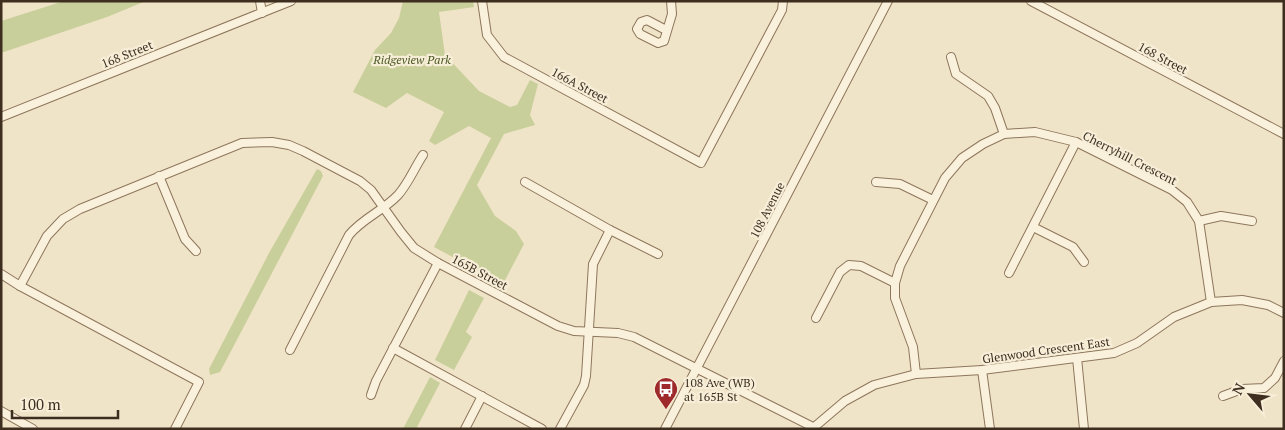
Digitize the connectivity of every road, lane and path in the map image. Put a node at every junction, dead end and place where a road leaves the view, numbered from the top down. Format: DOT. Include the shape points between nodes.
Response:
graph roads {
  1 [pos="260,1"];
  2 [pos="291,1"];
  3 [pos="482,1"];
  4 [pos="671,1"];
  5 [pos="783,1"];
  6 [pos="888,1"];
  7 [pos="1031,1"];
  8 [pos="262,13"];
  9 [pos="666,30"];
  10 [pos="951,56"];
  11 [pos="1,117"];
  12 [pos="1004,134"];
  13 [pos="1284,134"];
  14 [pos="1076,142"];
  15 [pos="423,155"];
  16 [pos="159,176"];
  17 [pos="525,182"];
  18 [pos="876,182"];
  19 [pos="933,200"];
  20 [pos="384,208"];
  21 [pos="1198,221"];
  22 [pos="1252,221"];
  23 [pos="1033,227"];
  24 [pos="610,230"];
  25 [pos="196,251"];
  26 [pos="658,254"];
  27 [pos="1084,262"];
  28 [pos="438,263"];
  29 [pos="1009,273"];
  30 [pos="1,274"];
  31 [pos="895,283"];
  32 [pos="20,286"];
  33 [pos="1210,302"];
  34 [pos="1284,313"];
  35 [pos="816,318"];
  36 [pos="589,333"];
  37 [pos="393,348"];
  38 [pos="290,350"];
  39 [pos="1077,358"];
  40 [pos="1284,361"];
  41 [pos="697,369"];
  42 [pos="982,370"];
  43 [pos="916,374"];
  44 [pos="371,395"];
  45 [pos="482,396"];
  46 [pos="1223,396"];
  47 [pos="1,411"];
  48 [pos="812,428"];
  49 [pos="33,429"];
  50 [pos="175,429"];
  51 [pos="465,429"];
  52 [pos="542,429"];
  53 [pos="560,429"];
  54 [pos="665,429"];
  55 [pos="990,429"];
  56 [pos="1084,429"];
  1 -- 8 [label="street"];
  2 -- 8 [label="street, 168 Street"];
  3 -- 5 [label="street, 166A Street" via="487,35 504,57 701,163 782,10"];
  4 -- 9 [label="street" via="672,14"];
  6 -- 41 [label="street, 108 Avenue"];
  7 -- 13 [label="street, 168 Street"];
  8 -- 11 [label="street, 168 Street"];
  10 -- 12 [label="street" via="956,74 988,96 996,108"];
  12 -- 14 [label="street, Cherryhill Crescent" via="1035,132"];
  12 -- 19 [label="street, Cherryhill Crescent" via="962,158 945,178"];
  14 -- 21 [label="street, Cherryhill Crescent" via="1172,190 1187,202"];
  14 -- 23 [label="street"];
  15 -- 20 [label="street" via="400,194"];
  16 -- 20 [label="street, 165B Street" via="242,144 272,142 303,151 360,181"];
  16 -- 25 [label="street" via="185,239"];
  16 -- 32 [label="street, 165B Street" via="63,219 47,236"];
  17 -- 24 [label="street"];
  18 -- 19 [label="street" via="900,184"];
  19 -- 31 [label="street, Cherryhill Crescent" via="900,266"];
  20 -- 28 [label="street, 165B Street" via="414,248"];
  20 -- 38 [label="street" via="358,224 349,235"];
  21 -- 22 [label="street" via="1221,216"];
  21 -- 33 [label="street, Cherryhill Crescent"];
  23 -- 27 [label="street" via="1073,247"];
  23 -- 29 [label="street"];
  24 -- 26 [label="street"];
  24 -- 36 [label="street" via="593,264"];
  28 -- 36 [label="street, 165B Street" via="548,322"];
  28 -- 37 [label="street"];
  30 -- 32 [label="street"];
  31 -- 35 [label="street" via="861,266 849,264 840,272"];
  31 -- 43 [label="street, Cherryhill Crescent" via="895,298 913,347"];
  32 -- 50 [label="street" via="199,382"];
  33 -- 34 [label="street, Glenwood Crescent East" via="1242,300 1268,305"];
  33 -- 39 [label="street, Glenwood Crescent East" via="1174,318 1137,344 1114,353"];
  36 -- 41 [label="street, 165B Street" via="618,333 634,337"];
  36 -- 53 [label="street" via="584,385"];
  37 -- 44 [label="street"];
  37 -- 45 [label="street"];
  39 -- 42 [label="street, Glenwood Crescent East"];
  39 -- 56 [label="street"];
  40 -- 46 [label="street" via="1275,378 1264,388 1242,389"];
  41 -- 48 [label="street, 165B Street"];
  41 -- 54 [label="street, 108 Avenue"];
  42 -- 43 [label="street, Glenwood Crescent East"];
  42 -- 55 [label="street"];
  43 -- 48 [label="street, Glenwood Crescent East" via="874,385 845,401"];
  45 -- 51 [label="street"];
  45 -- 52 [label="street"];
  47 -- 49 [label="street"];
}
